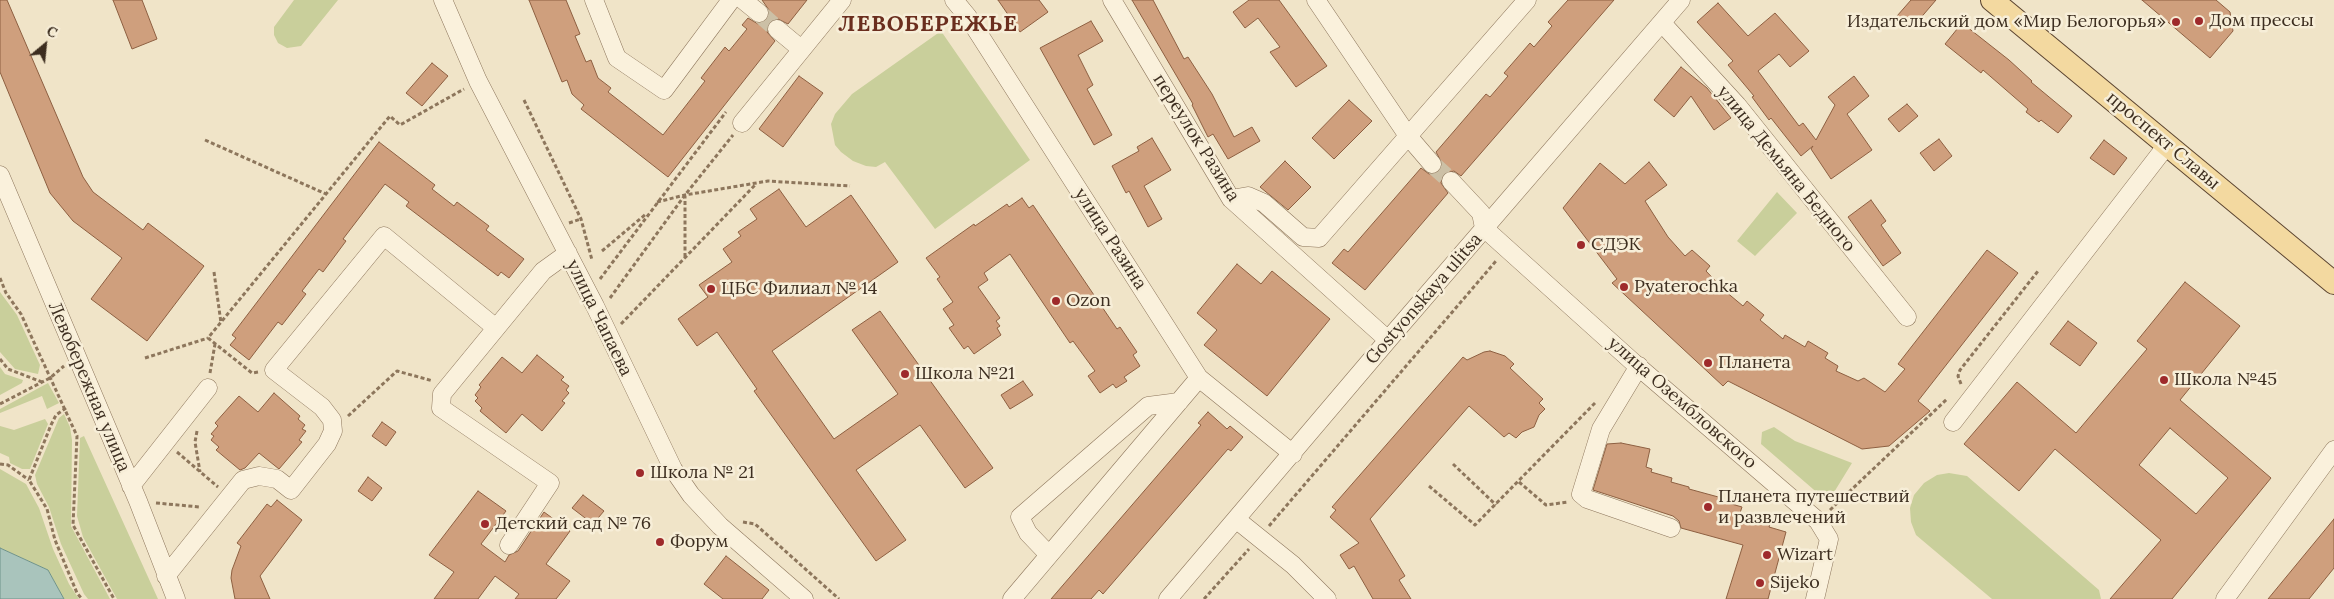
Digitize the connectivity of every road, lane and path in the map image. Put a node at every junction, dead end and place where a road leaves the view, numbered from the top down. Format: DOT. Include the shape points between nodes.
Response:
graph roads {
  1 [pos="443,0"];
  2 [pos="594,0"];
  3 [pos="731,0"];
  4 [pos="742,0"];
  5 [pos="842,0"];
  6 [pos="954,0"];
  7 [pos="1112,0"];
  8 [pos="1316,0"];
  9 [pos="1527,0"];
  10 [pos="1681,0"];
  11 [pos="1992,0"];
  12 [pos="758,13"];
  13 [pos="1662,23"];
  14 [pos="777,29"];
  15 [pos="801,49"];
  16 [pos="478,81"];
  17 [pos="524,100"];
  18 [pos="726,112"];
  19 [pos="742,123"];
  20 [pos="1408,136"];
  21 [pos="205,140"];
  22 [pos="2167,145"];
  23 [pos="1432,164"];
  24 [pos="0,175"];
  25 [pos="1451,181"];
  26 [pos="756,184"];
  27 [pos="850,186"];
  28 [pos="326,194"];
  29 [pos="685,195"];
  30 [pos="1231,199"];
  31 [pos="657,202"];
  32 [pos="651,210"];
  33 [pos="1484,228"];
  34 [pos="1507,249"];
  35 [pos="602,251"];
  36 [pos="568,253"];
  37 [pos="685,257"];
  38 [pos="594,264"];
  39 [pos="2038,271"];
  40 [pos="214,272"];
  41 [pos="597,272"];
  42 [pos="0,278"];
  43 [pos="600,279"];
  44 [pos="2334,283"];
  45 [pos="602,286"];
  46 [pos="6,293"];
  47 [pos="605,293"];
  48 [pos="0,296"];
  49 [pos="616,316"];
  50 [pos="1907,317"];
  51 [pos="220,323"];
  52 [pos="620,325"];
  53 [pos="496,328"];
  54 [pos="624,333"];
  55 [pos="208,338"];
  56 [pos="1388,340"];
  57 [pos="76,357"];
  58 [pos="145,358"];
  59 [pos="0,360"];
  60 [pos="1639,366"];
  61 [pos="274,370"];
  62 [pos="50,378"];
  63 [pos="1199,378"];
  64 [pos="42,382"];
  65 [pos="449,386"];
  66 [pos="208,388"];
  67 [pos="1959,388"];
  68 [pos="1953,394"];
  69 [pos="1600,398"];
  70 [pos="1179,402"];
  71 [pos="0,404"];
  72 [pos="66,408"];
  73 [pos="1953,422"];
  74 [pos="333,430"];
  75 [pos="165,442"];
  76 [pos="2334,450"];
  77 [pos="1293,454"];
  78 [pos="0,464"];
  79 [pos="1453,464"];
  80 [pos="29,480"];
  81 [pos="1519,482"];
  82 [pos="1429,486"];
  83 [pos="134,494"];
  84 [pos="1587,499"];
  85 [pos="225,503"];
  86 [pos="1496,505"];
  87 [pos="738,517"];
  88 [pos="1237,520"];
  89 [pos="1818,521"];
  90 [pos="1671,528"];
  91 [pos="1259,538"];
  92 [pos="509,545"];
  93 [pos="1049,555"];
  94 [pos="166,576"];
  95 [pos="82,599"];
  96 [pos="114,599"];
  97 [pos="176,599"];
  98 [pos="804,599"];
  99 [pos="839,599"];
  100 [pos="1012,599"];
  101 [pos="1168,599"];
  102 [pos="1204,599"];
  103 [pos="1327,599"];
  104 [pos="1815,599"];
  105 [pos="2225,599"];
  1 -- 16 [label="street, улица Чапаева"];
  2 -- 3 [label="street" via="617,58 664,90"];
  4 -- 12 [label="street"];
  5 -- 15 [label="street"];
  6 -- 63 [label="street, улица Разина" via="968,17"];
  7 -- 30 [label="street, переулок Разина"];
  8 -- 20 [label="street"];
  9 -- 20 [label="street"];
  10 -- 13 [label="street, Gostyonskaya ulitsa"];
  11 -- 22 [label="main road, проспект Славы"];
  13 -- 33 [label="street, Gostyonskaya ulitsa"];
  13 -- 50 [label="street, улица Демьяна Бедного" via="1737,105"];
  14 -- 15 [label="street"];
  15 -- 19 [label="street"];
  16 -- 28 [label="path" via="400,125 390,116"];
  16 -- 36 [label="street, улица Чапаева"];
  17 -- 38 [label="path" via="581,219"];
  18 -- 31 [label="path"];
  19 -- 29 [label="path"];
  20 -- 23 [label="street"];
  20 -- 30 [label="street" via="1319,238 1303,237 1264,203 1248,196"];
  21 -- 28 [label="path"];
  22 -- 44 [label="main road, проспект Славы"];
  22 -- 73 [label="street"];
  24 -- 57 [label="street, Левобережная улица"];
  25 -- 33 [label="street" via="1481,213"];
  26 -- 27 [label="path"];
  26 -- 29 [label="path"];
  26 -- 37 [label="path"];
  28 -- 51 [label="path"];
  29 -- 31 [label="path"];
  29 -- 37 [label="path"];
  29 -- 47 [label="path" via="608,300"];
  30 -- 56 [label="street, переулок Разина"];
  31 -- 32 [label="path"];
  32 -- 35 [label="path"];
  32 -- 43 [label="path"];
  33 -- 34 [label="street, улица Озембловского"];
  33 -- 56 [label="street, Gostyonskaya ulitsa"];
  34 -- 60 [label="street, улица Озембловского"];
  34 -- 91 [label="path"];
  36 -- 53 [label="street" via="543,271"];
  36 -- 98 [label="street, улица Чапаева" via="673,469 691,495 720,526"];
  37 -- 52 [label="path"];
  39 -- 67 [label="path" via="1960,370"];
  40 -- 51 [label="path"];
  41 -- 43 [label="path"];
  42 -- 46 [label="path"];
  43 -- 45 [label="path"];
  46 -- 48 [label="path"];
  46 -- 62 [label="path" via="21,314"];
  49 -- 52 [label="path"];
  51 -- 55 [label="path"];
  52 -- 54 [label="path"];
  53 -- 61 [label="street" via="384,236"];
  53 -- 65 [label="street"];
  55 -- 58 [label="path"];
  55 -- 61 [label="path" via="252,373"];
  56 -- 77 [label="street, Gostyonskaya ulitsa"];
  57 -- 62 [label="path"];
  57 -- 83 [label="street, Левобережная улица"];
  59 -- 64 [label="path" via="8,369"];
  60 -- 84 [label="street" via="1601,429 1581,494"];
  60 -- 89 [label="street, улица Озембловского"];
  61 -- 74 [label="street" via="322,406 332,420"];
  62 -- 64 [label="path"];
  62 -- 72 [label="path"];
  63 -- 70 [label="street"];
  63 -- 77 [label="street, улица Разина"];
  64 -- 71 [label="path"];
  65 -- 74 [label="path" via="397,371"];
  65 -- 92 [label="street" via="442,394 441,408 550,483"];
  66 -- 75 [label="street"];
  68 -- 89 [label="path"];
  69 -- 81 [label="path"];
  70 -- 93 [label="street"];
  70 -- 93 [label="street" via="1148,406 1020,517 1028,533"];
  72 -- 80 [label="path" via="56,415"];
  72 -- 96 [label="path" via="77,436 73,525"];
  74 -- 85 [label="street" via="327,444 291,490 277,479 259,476 243,480"];
  75 -- 83 [label="street"];
  75 -- 85 [label="path"];
  76 -- 105 [label="street"];
  77 -- 88 [label="street, Gostyonskaya ulitsa"];
  78 -- 80 [label="path" via="8,465"];
  79 -- 86 [label="path"];
  80 -- 95 [label="path" via="47,509 55,540"];
  81 -- 84 [label="path" via="1546,505"];
  81 -- 86 [label="path"];
  82 -- 86 [label="path" via="1476,526"];
  83 -- 85 [label="path"];
  83 -- 94 [label="street, Левобережная улица"];
  84 -- 90 [label="street"];
  85 -- 94 [label="street"];
  87 -- 99 [label="path" via="745,523 755,524"];
  88 -- 91 [label="street"];
  88 -- 101 [label="street, Gostyonskaya ulitsa"];
  89 -- 104 [label="street, улица Озембловского" via="1829,539"];
  91 -- 102 [label="path"];
  91 -- 103 [label="street"];
  93 -- 100 [label="street"];
  94 -- 97 [label="street, Левобережная улица"];
}
